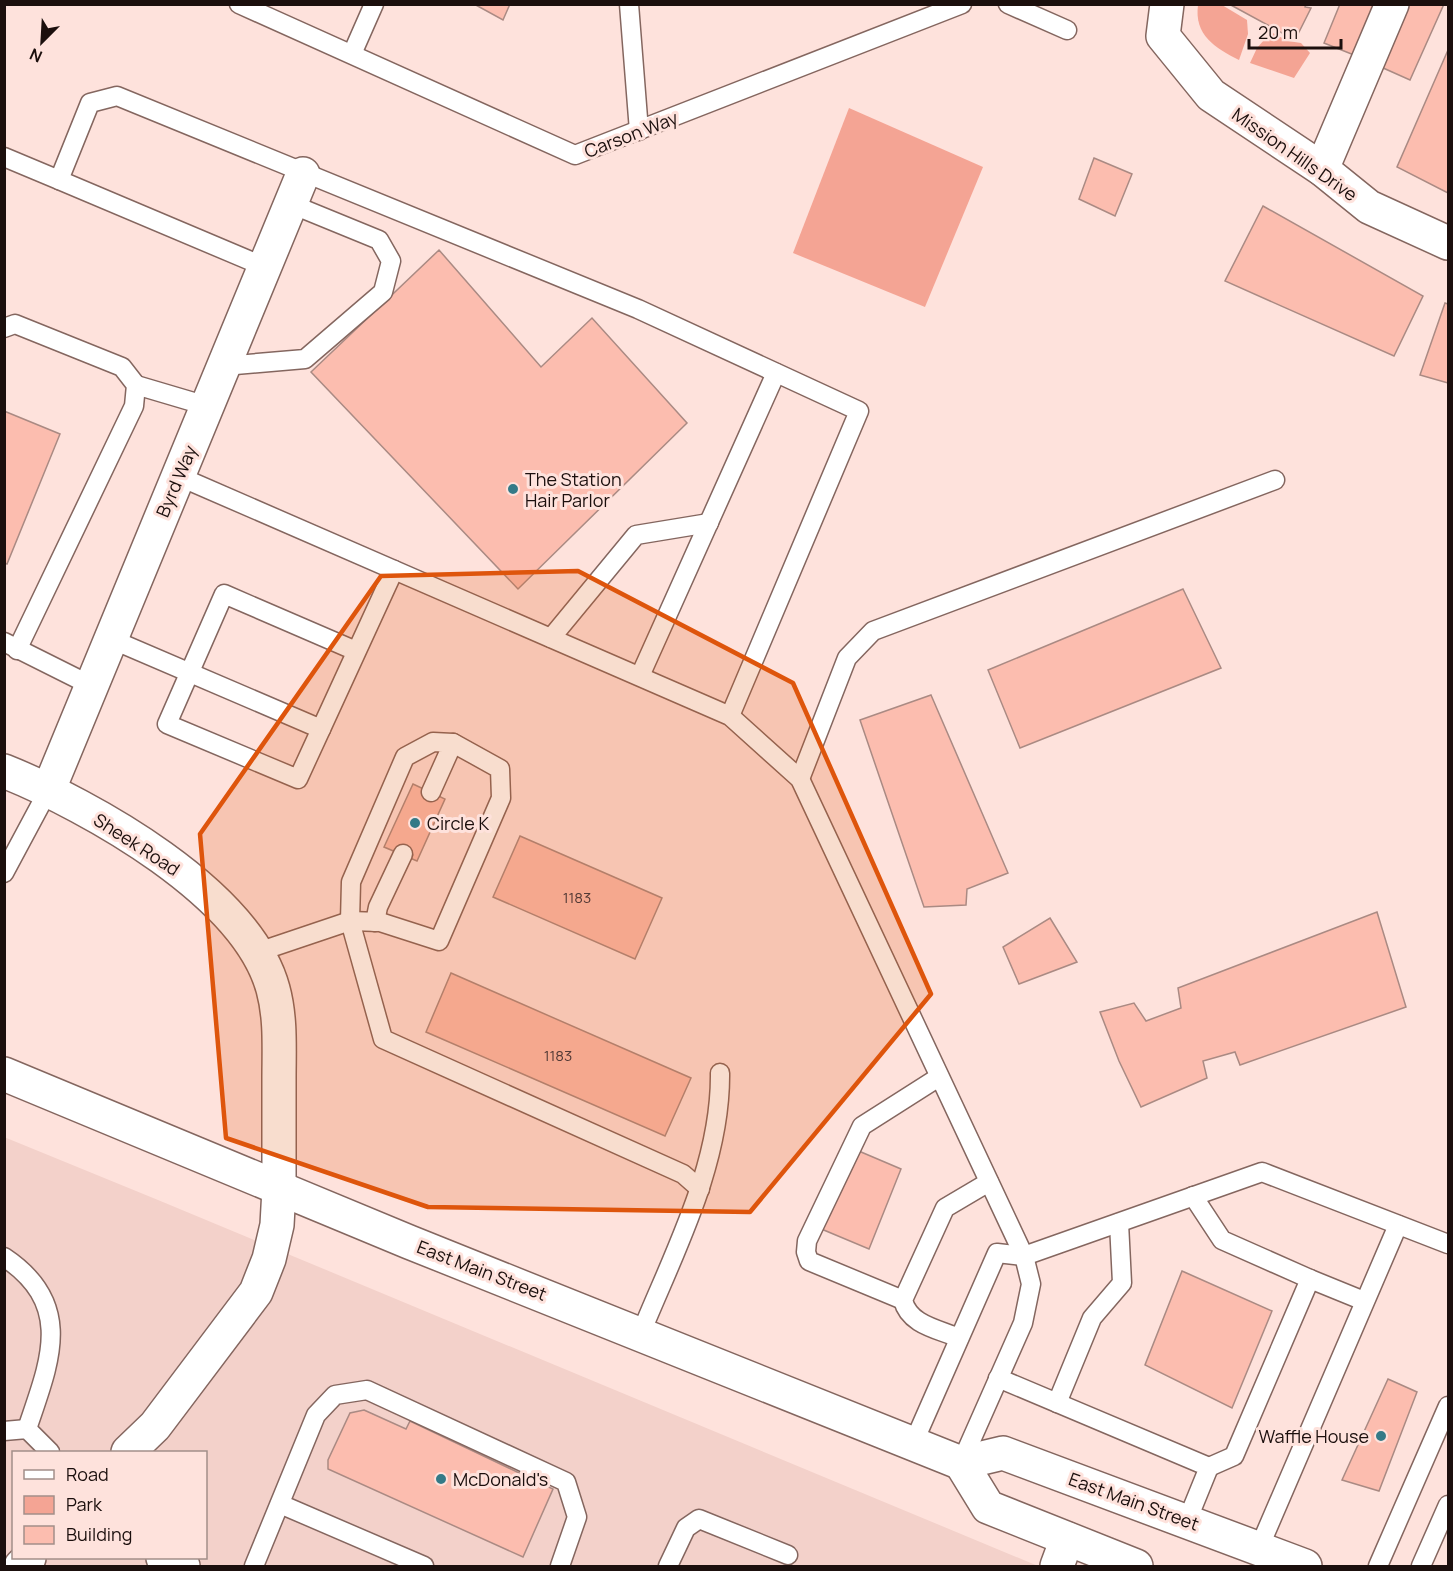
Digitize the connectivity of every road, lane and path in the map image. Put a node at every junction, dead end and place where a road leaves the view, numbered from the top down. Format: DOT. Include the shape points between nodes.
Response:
graph roads {
  1 [pos="239,4"];
  2 [pos="374,4"];
  3 [pos="629,4"];
  4 [pos="1008,4"];
  5 [pos="1167,4"];
  6 [pos="1392,4"];
  7 [pos="960,5"];
  8 [pos="1067,30"];
  9 [pos="352,54"];
  10 [pos="639,130"];
  11 [pos="4,157"];
  12 [pos="1323,169"];
  13 [pos="303,174"];
  14 [pos="59,180"];
  15 [pos="291,204"];
  16 [pos="1449,243"];
  17 [pos="265,267"];
  18 [pos="4,328"];
  19 [pos="224,366"];
  20 [pos="776,373"];
  21 [pos="136,385"];
  22 [pos="207,406"];
  23 [pos="178,476"];
  24 [pos="1275,480"];
  25 [pos="709,523"];
  26 [pos="394,570"];
  27 [pos="551,638"];
  28 [pos="111,639"];
  29 [pos="11,646"];
  30 [pos="356,651"];
  31 [pos="190,673"];
  32 [pos="640,676"];
  33 [pos="92,686"];
  34 [pos="730,716"];
  35 [pos="321,729"];
  36 [pos="453,743"];
  37 [pos="4,771"];
  38 [pos="800,779"];
  39 [pos="49,789"];
  40 [pos="431,792"];
  41 [pos="403,854"];
  42 [pos="4,873"];
  43 [pos="350,921"];
  44 [pos="375,922"];
  45 [pos="258,952"];
  46 [pos="720,1073"];
  47 [pos="4,1074"];
  48 [pos="939,1077"];
  49 [pos="989,1182"];
  50 [pos="279,1189"];
  51 [pos="700,1189"];
  52 [pos="1193,1196"];
  53 [pos="1119,1223"];
  54 [pos="1398,1225"];
  55 [pos="1449,1244"];
  56 [pos="1024,1256"];
  57 [pos="4,1257"];
  58 [pos="1310,1279"];
  59 [pos="903,1300"];
  60 [pos="1364,1301"];
  61 [pos="641,1333"];
  62 [pos="959,1338"];
  63 [pos="998,1378"];
  64 [pos="1057,1403"];
  65 [pos="1449,1406"];
  66 [pos="27,1429"];
  67 [pos="4,1431"];
  68 [pos="913,1444"];
  69 [pos="49,1451"];
  70 [pos="129,1451"];
  71 [pos="961,1463"];
  72 [pos="1209,1467"];
  73 [pos="280,1504"];
  74 [pos="1449,1505"];
  75 [pos="1187,1521"];
  76 [pos="1443,1532"];
  77 [pos="1259,1548"];
  78 [pos="1062,1553"];
  79 [pos="788,1555"];
  80 [pos="167,1559"];
  81 [pos="183,1566"];
  82 [pos="254,1566"];
  83 [pos="424,1566"];
  84 [pos="560,1566"];
  85 [pos="668,1566"];
  86 [pos="1136,1566"];
  87 [pos="1305,1566"];
  88 [pos="1378,1566"];
  89 [pos="1420,1566"];
  1 -- 9 [label="lane, Carson Way"];
  2 -- 9 [label="lane"];
  3 -- 10 [label="lane"];
  4 -- 8 [label="lane"];
  5 -- 12 [label="street, Mission Hills Drive" via="1163,36 1211,95"];
  6 -- 12 [label="street"];
  7 -- 10 [label="lane, Carson Way"];
  9 -- 10 [label="lane, Carson Way" via="575,155"];
  11 -- 14 [label="lane"];
  12 -- 16 [label="street, Mission Hills Drive" via="1369,207"];
  13 -- 14 [label="lane" via="117,96 90,103"];
  13 -- 15 [label="street, Byrd Way"];
  13 -- 20 [label="lane" via="638,309"];
  14 -- 17 [label="lane"];
  15 -- 17 [label="street, Byrd Way"];
  15 -- 19 [label="lane" via="379,240 391,261 383,292 305,359"];
  17 -- 19 [label="street, Byrd Way"];
  18 -- 21 [label="lane" via="15,324 122,367"];
  19 -- 22 [label="street, Byrd Way"];
  20 -- 25 [label="lane"];
  20 -- 34 [label="lane" via="859,411"];
  21 -- 22 [label="lane"];
  21 -- 29 [label="lane" via="134,406"];
  22 -- 23 [label="street, Byrd Way"];
  23 -- 26 [label="lane"];
  23 -- 28 [label="street, Byrd Way"];
  24 -- 38 [label="lane" via="873,631 847,658"];
  25 -- 27 [label="lane" via="636,536"];
  25 -- 32 [label="lane"];
  26 -- 27 [label="lane"];
  26 -- 30 [label="lane"];
  27 -- 32 [label="lane"];
  28 -- 31 [label="lane"];
  28 -- 33 [label="street, Byrd Way"];
  29 -- 33 [label="lane"];
  30 -- 31 [label="lane" via="224,594"];
  30 -- 35 [label="lane"];
  31 -- 35 [label="lane"];
  31 -- 35 [label="lane" via="167,724 298,779"];
  32 -- 34 [label="lane"];
  33 -- 39 [label="street, Byrd Way"];
  34 -- 38 [label="lane"];
  36 -- 40 [label="lane"];
  36 -- 43 [label="lane" via="433,742 405,757 351,882"];
  36 -- 44 [label="lane" via="500,769 501,798 439,941"];
  37 -- 39 [label="street, Sheek Road"];
  38 -- 48 [label="lane"];
  39 -- 42 [label="lane"];
  39 -- 45 [label="street, Sheek Road" via="169,860 216,900"];
  41 -- 44 [label="lane"];
  43 -- 44 [label="lane"];
  43 -- 45 [label="lane"];
  43 -- 51 [label="lane" via="383,1039 683,1174"];
  45 -- 50 [label="street, Sheek Road" via="273,988 279,1024"];
  46 -- 51 [label="lane" via="720,1108"];
  47 -- 50 [label="street, East Main Street"];
  48 -- 49 [label="lane"];
  48 -- 59 [label="lane" via="862,1126 807,1241 809,1261"];
  49 -- 56 [label="lane"];
  49 -- 59 [label="lane" via="945,1209"];
  50 -- 61 [label="street, East Main Street"];
  50 -- 70 [label="street, Sheek Road" via="270,1259 256,1293 155,1426"];
  51 -- 61 [label="lane"];
  52 -- 53 [label="lane"];
  52 -- 54 [label="lane" via="1262,1172"];
  52 -- 58 [label="lane" via="1222,1240"];
  53 -- 56 [label="lane"];
  53 -- 64 [label="lane" via="1122,1283 1092,1318"];
  54 -- 55 [label="lane"];
  54 -- 60 [label="lane"];
  56 -- 62 [label="lane" via="997,1253"];
  56 -- 63 [label="lane" via="1031,1284 1023,1323"];
  57 -- 66 [label="lane" via="21,1268 49,1312 53,1342 50,1359"];
  58 -- 60 [label="lane"];
  58 -- 72 [label="lane" via="1234,1456"];
  59 -- 62 [label="lane" via="912,1318"];
  60 -- 77 [label="lane"];
  61 -- 68 [label="street, East Main Street"];
  62 -- 68 [label="lane"];
  63 -- 64 [label="lane"];
  63 -- 71 [label="lane"];
  64 -- 72 [label="lane"];
  65 -- 88 [label="lane"];
  66 -- 67 [label="lane"];
  66 -- 69 [label="lane"];
  68 -- 71 [label="street, East Main Street"];
  71 -- 75 [label="street, East Main Street" via="1003,1453"];
  71 -- 78 [label="street" via="988,1507"];
  72 -- 75 [label="lane"];
  73 -- 82 [label="lane"];
  73 -- 83 [label="lane"];
  73 -- 84 [label="lane" via="316,1415 335,1395 367,1390 566,1482 577,1517"];
  74 -- 76 [label="lane"];
  75 -- 77 [label="street, East Main Street"];
  76 -- 89 [label="lane"];
  77 -- 87 [label="street, East Main Street"];
  78 -- 86 [label="street"];
  79 -- 85 [label="lane" via="699,1519 686,1528"];
  80 -- 81 [label="street"];
}
